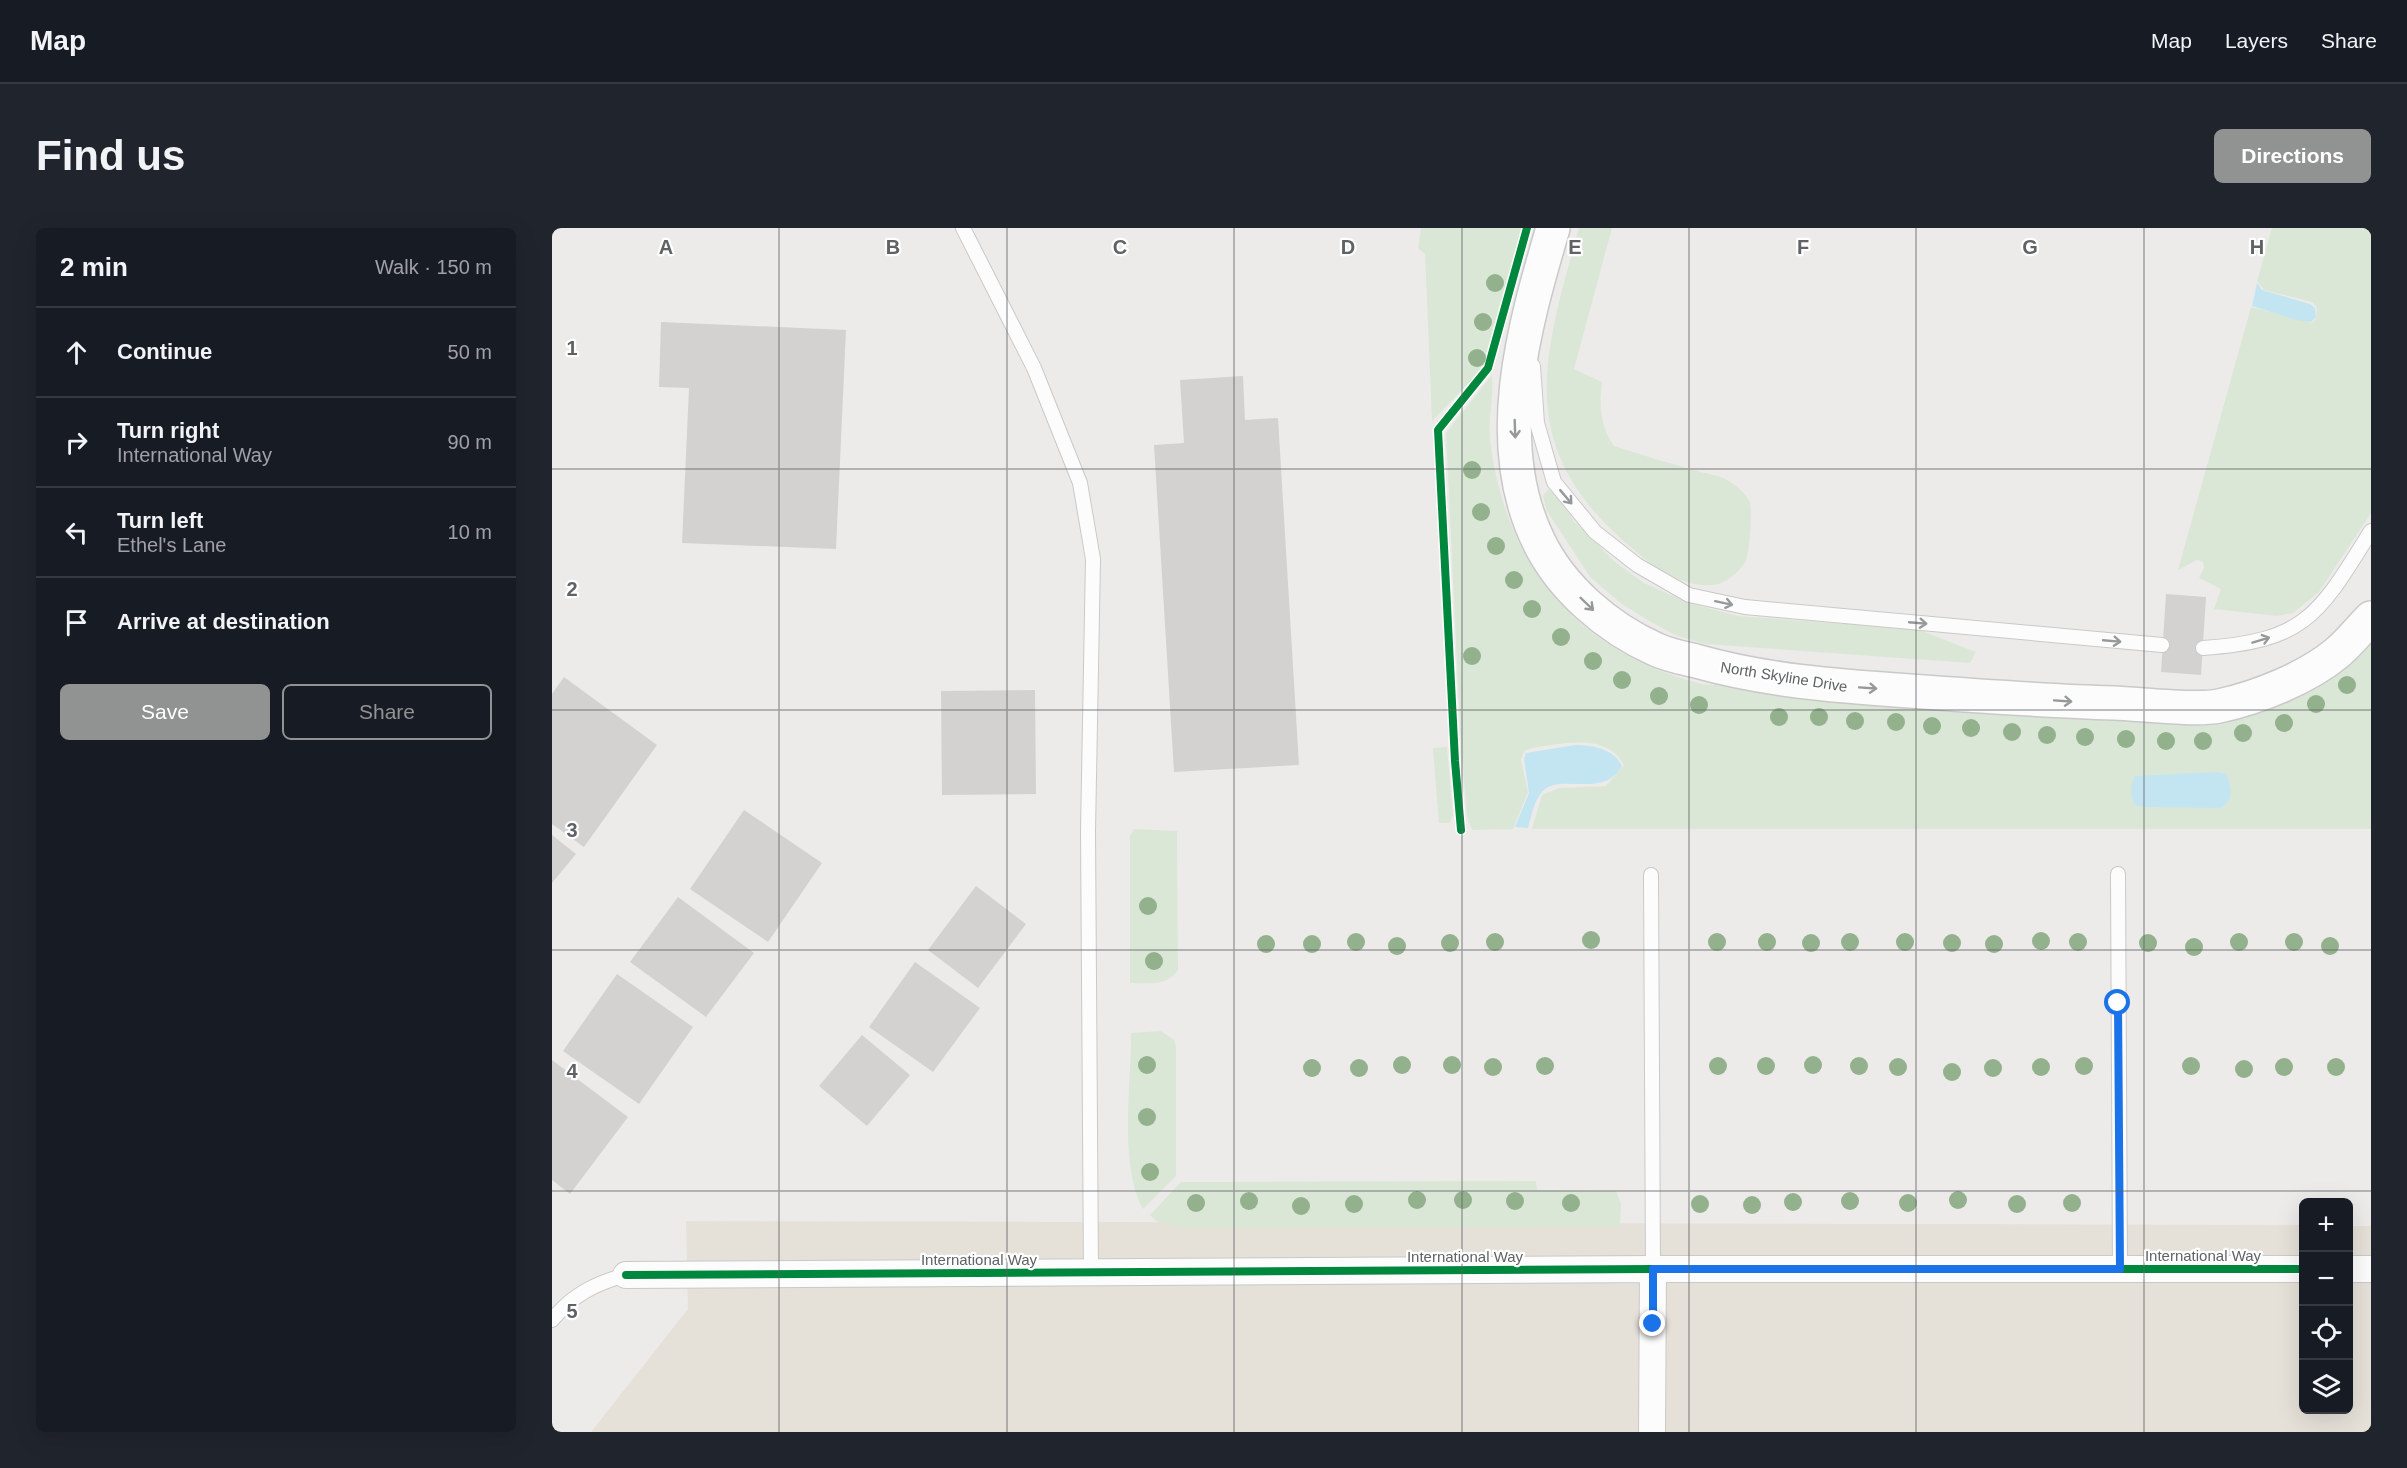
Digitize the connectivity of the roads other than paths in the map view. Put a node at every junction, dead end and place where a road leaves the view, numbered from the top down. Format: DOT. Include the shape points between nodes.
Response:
graph roads {
  1 [pos="963,228"];
  2 [pos="1553,228"];
  3 [pos="1539,277"];
  4 [pos="2371,531"];
  5 [pos="2371,618"];
  6 [pos="2162,645"];
  7 [pos="2203,648"];
  8 [pos="2118,874"];
  9 [pos="1651,875"];
  10 [pos="1653,1269"];
  11 [pos="2120,1269"];
  12 [pos="2299,1269"];
  13 [pos="2353,1269"];
  14 [pos="2371,1269"];
  15 [pos="1091,1273"];
  16 [pos="626,1275"];
  17 [pos="552,1320"];
  18 [pos="1652,1432"];
  1 -- 15 [label="lane" via="1034,368 1076,473 1093,559 1088,831"];
  2 -- 3 [label="main road, North Skyline Drive"];
  3 -- 5 [label="main road, North Skyline Drive, one-way" via="1514,410 1516,475 1539,542 1561,575 1586,604 1619,629 1657,650 1730,671 1822,685 2215,707 2281,686 2335,654"];
  3 -- 6 [label="lane, one-way" via="1533,365 1537,423 1554,482 1595,532 1637,565 1689,596 1745,607"];
  7 -- 4 [label="lane, one-way" via="2245,645 2281,634 2308,618 2328,600"];
  8 -- 11 [label="lane"];
  9 -- 10 [label="lane"];
  10 -- 11 [label="street, International Way"];
  10 -- 15 [label="street, International Way"];
  10 -- 18 [label="street"];
  11 -- 12 [label="street, International Way"];
  13 -- 14 [label="street"];
  15 -- 16 [label="street, International Way"];
  16 -- 17 [label="lane" via="595,1283"];
}
